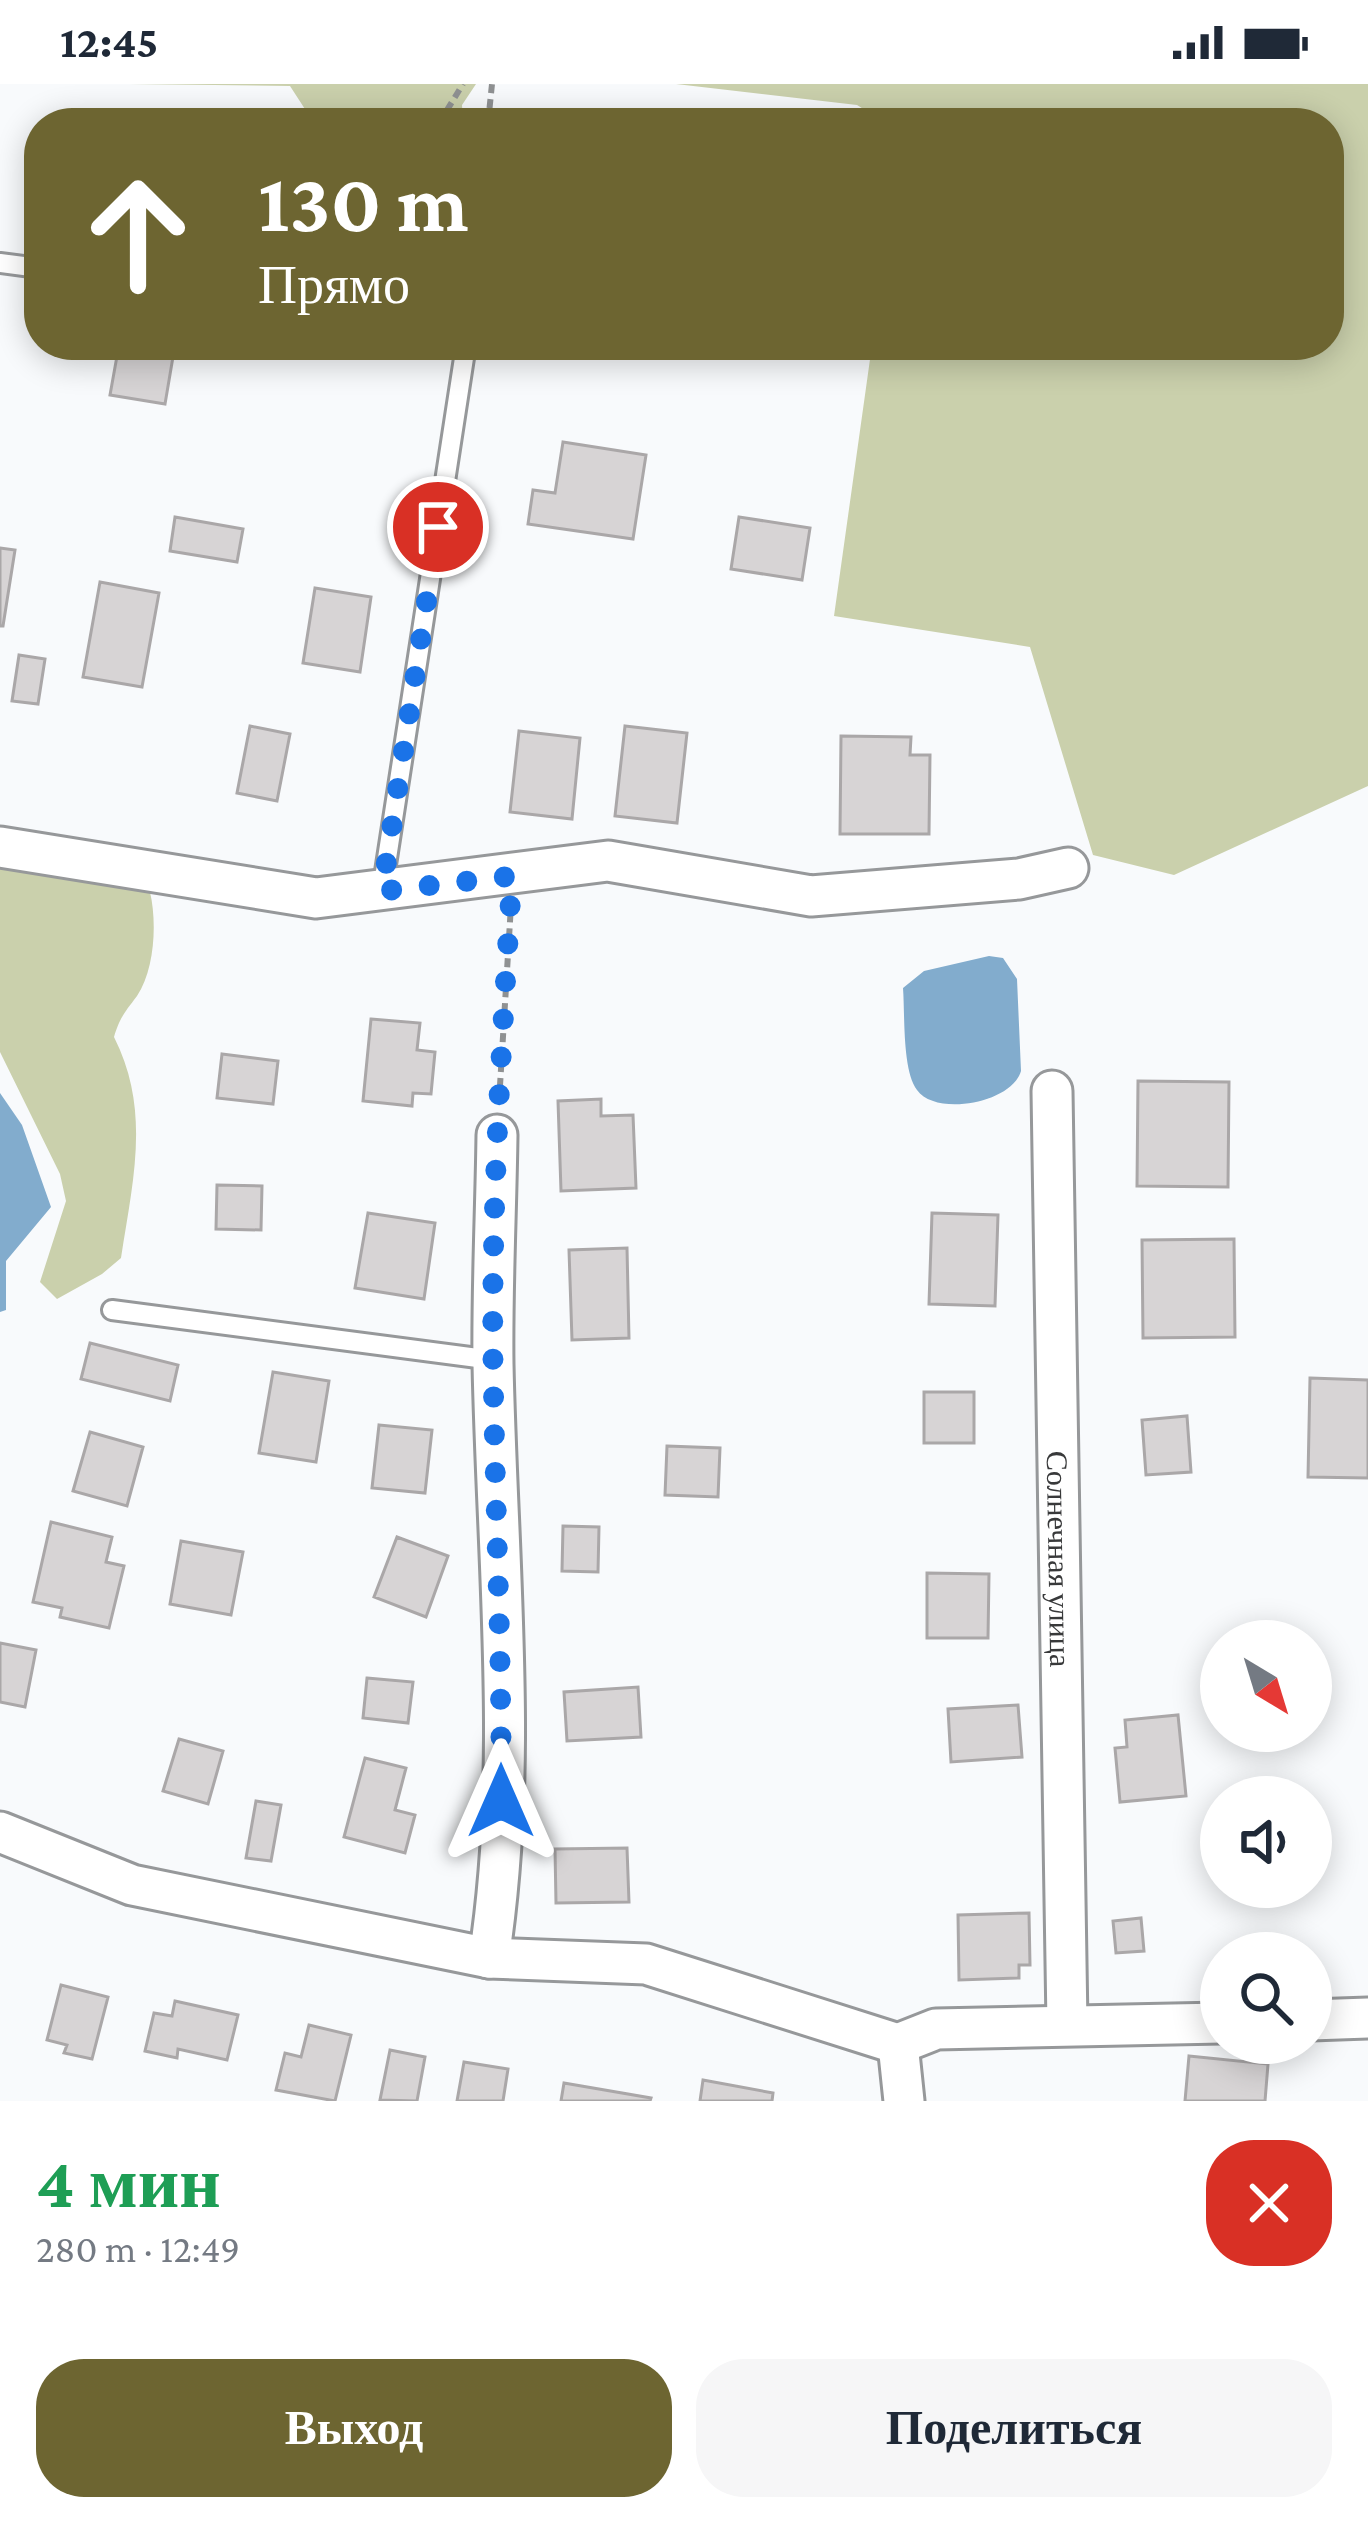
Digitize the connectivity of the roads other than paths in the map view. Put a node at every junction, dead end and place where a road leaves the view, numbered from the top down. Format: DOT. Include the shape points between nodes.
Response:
graph roads {
  1 [pos="464,360"];
  2 [pos="0,847"];
  3 [pos="1068,868"];
  4 [pos="382,891"];
  5 [pos="1052,1091"];
  6 [pos="497,1135"];
  7 [pos="112,1310"];
  8 [pos="493,1360"];
  9 [pos="0,1832"];
  10 [pos="489,1958"];
  11 [pos="1368,2018"];
  12 [pos="1332,2019"];
  13 [pos="1200,2023"];
  14 [pos="1067,2024"];
  15 [pos="898,2044"];
  16 [pos="907,2100"];
  1 -- 4 [label="lane"];
  2 -- 4 [label="street" via="316,898"];
  3 -- 4 [label="street" via="811,896 608,861"];
  5 -- 14 [label="street, Солнечная улица"];
  6 -- 8 [label="street"];
  7 -- 8 [label="lane"];
  8 -- 10 [label="street" via="501,1882"];
  9 -- 10 [label="street" via="133,1885"];
  10 -- 15 [label="street" via="646,1964"];
  11 -- 12 [label="street"];
  13 -- 14 [label="street"];
  14 -- 15 [label="street" via="936,2029"];
  15 -- 16 [label="street"];
}
